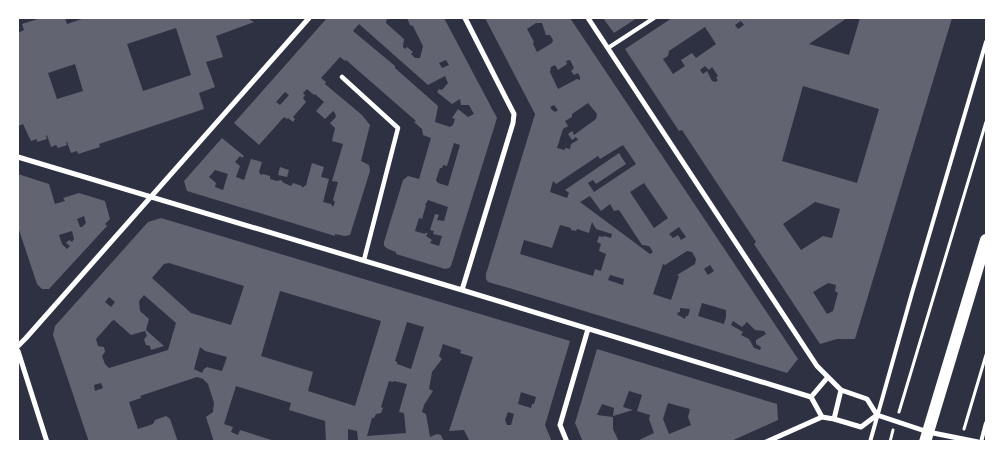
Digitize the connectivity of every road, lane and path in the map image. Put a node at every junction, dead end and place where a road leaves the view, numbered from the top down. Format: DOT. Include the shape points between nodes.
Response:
graph roads {
  1 [pos="309,18"];
  2 [pos="465,18"];
  3 [pos="588,18"];
  4 [pos="654,18"];
  5 [pos="986,42"];
  6 [pos="608,48"];
  7 [pos="342,78"];
  8 [pos="986,122"];
  9 [pos="18,157"];
  10 [pos="152,196"];
  11 [pos="986,240"];
  12 [pos="364,260"];
  13 [pos="462,290"];
  14 [pos="588,329"];
  15 [pos="18,346"];
  16 [pos="18,351"];
  17 [pos="986,355"];
  18 [pos="828,377"];
  19 [pos="842,390"];
  20 [pos="811,397"];
  21 [pos="969,411"];
  22 [pos="877,415"];
  23 [pos="822,417"];
  24 [pos="834,419"];
  25 [pos="896,421"];
  26 [pos="986,423"];
  27 [pos="927,437"];
  28 [pos="47,442"];
  29 [pos="567,442"];
  30 [pos="766,442"];
  31 [pos="870,442"];
  32 [pos="890,442"];
  33 [pos="980,442"];
  1 -- 10 [label="street"];
  2 -- 13 [label="street" via="514,114"];
  3 -- 6 [label="street"];
  4 -- 6 [label="lane"];
  5 -- 22 [label="lane"];
  6 -- 18 [label="street" via="817,366"];
  7 -- 12 [label="street" via="398,128"];
  8 -- 25 [label="path"];
  9 -- 10 [label="street"];
  10 -- 12 [label="street"];
  10 -- 15 [label="street"];
  11 -- 27 [label="main road"];
  12 -- 13 [label="street"];
  13 -- 14 [label="street"];
  14 -- 20 [label="street"];
  14 -- 29 [label="street" via="560,425"];
  16 -- 28 [label="street"];
  17 -- 21 [label="path"];
  18 -- 19 [label="street"];
  18 -- 20 [label="street"];
  19 -- 22 [label="street" via="867,399"];
  19 -- 24 [label="street"];
  20 -- 23 [label="street"];
  22 -- 24 [label="street" via="861,427"];
  22 -- 25 [label="street"];
  22 -- 31 [label="lane"];
  23 -- 24 [label="street"];
  23 -- 30 [label="street"];
  25 -- 27 [label="street"];
  25 -- 32 [label="path"];
  26 -- 33 [label="lane"];
  27 -- 33 [label="street"];
}
